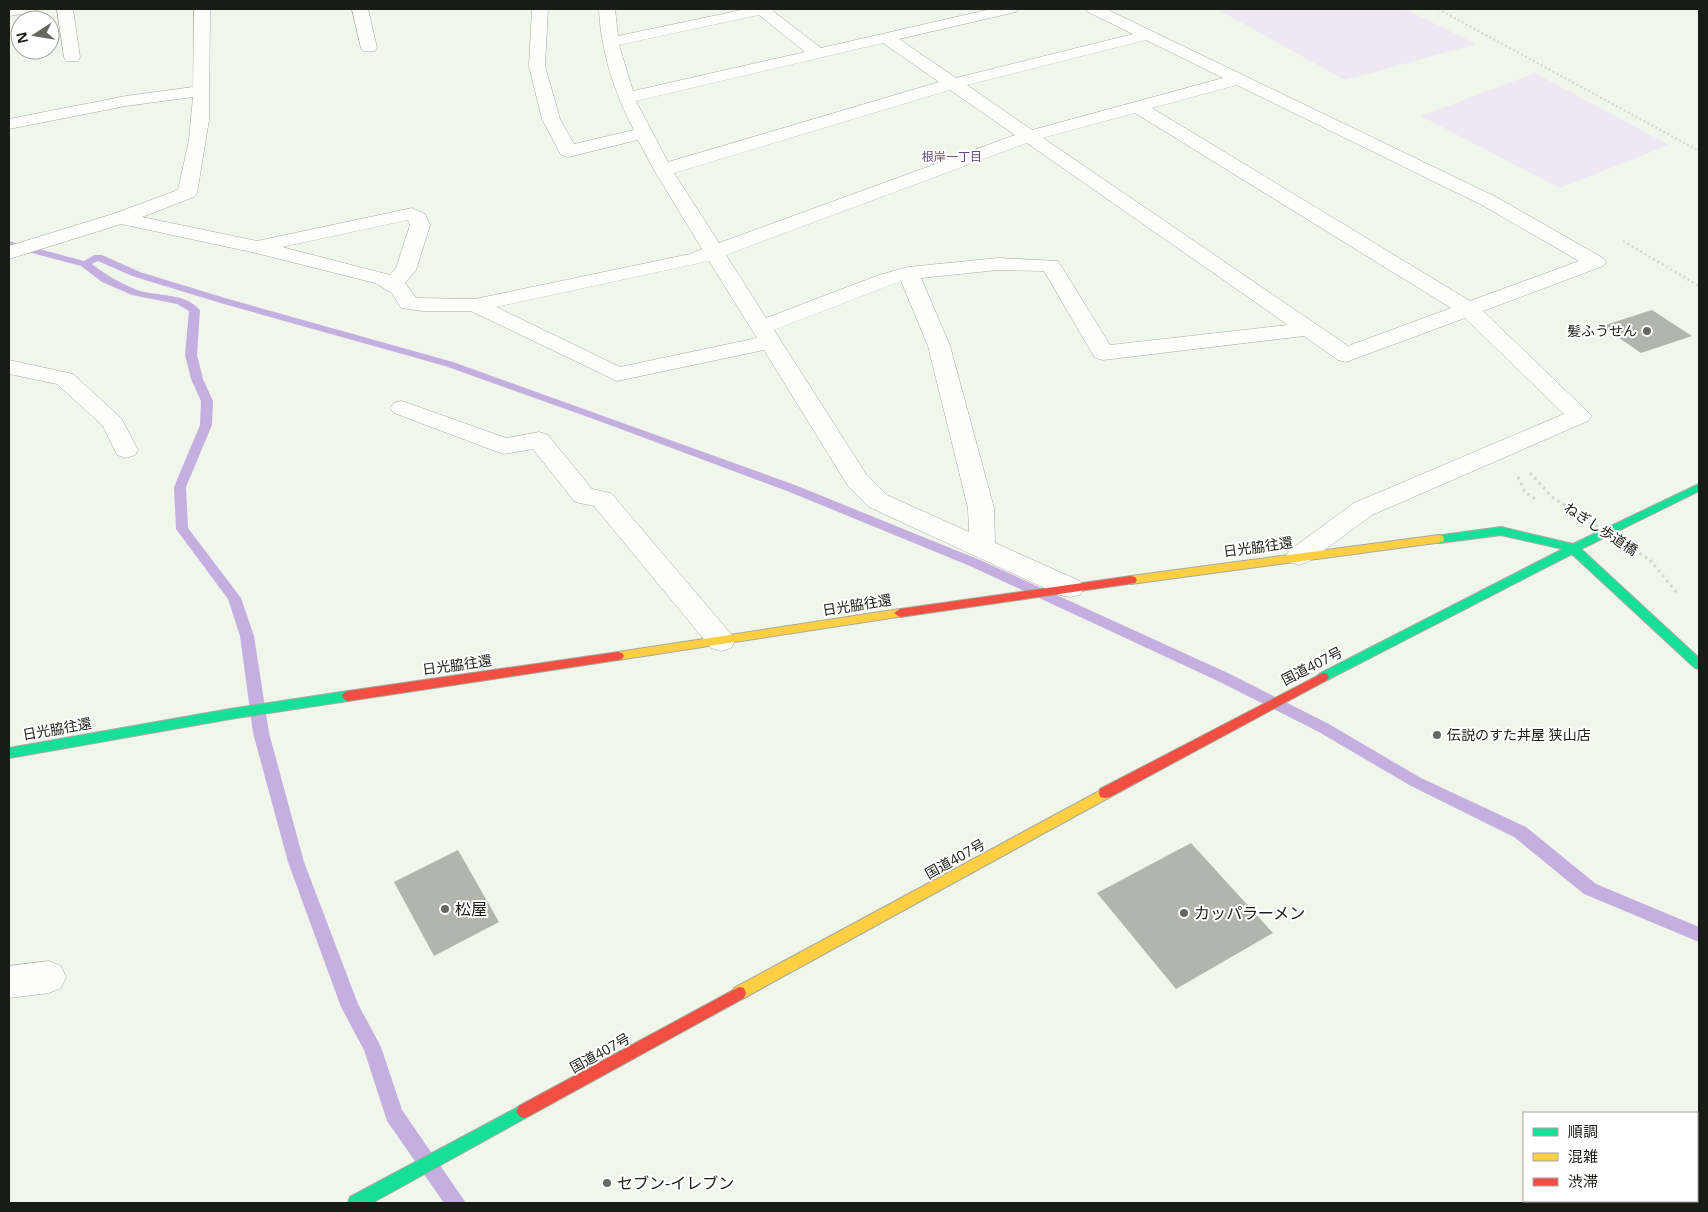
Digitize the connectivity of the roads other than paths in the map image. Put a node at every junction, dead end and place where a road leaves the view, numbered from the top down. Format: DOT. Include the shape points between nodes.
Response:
graph roads {
  1 [pos="28,9"];
  2 [pos="64,9"];
  3 [pos="202,9"];
  4 [pos="360,9"];
  5 [pos="540,9"];
  6 [pos="607,9"];
  7 [pos="765,9"];
  8 [pos="1010,9"];
  9 [pos="1094,9"];
  10 [pos="9,11"];
  11 [pos="1148,35"];
  12 [pos="885,37"];
  13 [pos="610,42"];
  14 [pos="369,48"];
  15 [pos="817,53"];
  16 [pos="72,57"];
  17 [pos="1240,79"];
  18 [pos="952,84"];
  19 [pos="200,91"];
  20 [pos="626,98"];
  21 [pos="1138,107"];
  22 [pos="9,124"];
  23 [pos="644,133"];
  24 [pos="1030,136"];
  25 [pos="663,170"];
  26 [pos="120,218"];
  27 [pos="257,247"];
  28 [pos="713,252"];
  29 [pos="9,253"];
  30 [pos="908,273"];
  31 [pos="392,284"];
  32 [pos="474,305"];
  33 [pos="1469,310"];
  34 [pos="1308,329"];
  35 [pos="766,335"];
  36 [pos="9,367"];
  37 [pos="402,408"];
  38 [pos="126,450"];
  39 [pos="1699,487"];
  40 [pos="982,547"];
  41 [pos="1573,548"];
  42 [pos="1299,556"];
  43 [pos="1068,589"];
  44 [pos="721,640"];
  45 [pos="1699,666"];
  46 [pos="9,753"];
  47 [pos="49,977"];
  48 [pos="9,982"];
  49 [pos="356,1203"];
  1 -- 10 [label="street"];
  2 -- 16 [label="street"];
  3 -- 19 [label="street"];
  4 -- 14 [label="street"];
  5 -- 23 [label="street" via="537,66 551,119 568,151"];
  6 -- 13 [label="street"];
  7 -- 13 [label="street"];
  7 -- 15 [label="street"];
  8 -- 12 [label="street"];
  9 -- 11 [label="street"];
  11 -- 17 [label="street"];
  11 -- 18 [label="street"];
  12 -- 15 [label="street"];
  12 -- 18 [label="street"];
  13 -- 20 [label="street"];
  15 -- 20 [label="street"];
  17 -- 21 [label="street"];
  17 -- 33 [label="street" via="1490,201 1596,262"];
  18 -- 24 [label="street"];
  18 -- 25 [label="street"];
  19 -- 22 [label="street" via="126,101"];
  19 -- 26 [label="street" via="196,151 187,193"];
  20 -- 23 [label="street"];
  21 -- 24 [label="street"];
  21 -- 33 [label="street"];
  23 -- 25 [label="street"];
  24 -- 28 [label="street"];
  24 -- 34 [label="street"];
  25 -- 28 [label="street"];
  26 -- 27 [label="street"];
  26 -- 29 [label="street"];
  27 -- 31 [label="street"];
  27 -- 31 [label="street" via="412,214 420,225 406,270"];
  28 -- 32 [label="street"];
  28 -- 35 [label="street"];
  30 -- 34 [label="street" via="998,264 1051,264 1103,354"];
  30 -- 35 [label="street" via="886,279"];
  30 -- 40 [label="street" via="939,346 981,508"];
  31 -- 32 [label="street" via="410,303"];
  32 -- 35 [label="street" via="618,374"];
  33 -- 34 [label="street" via="1346,355"];
  33 -- 42 [label="street" via="1580,416 1363,509"];
  35 -- 40 [label="street" via="856,480 878,501"];
  36 -- 38 [label="street" via="65,379 113,423"];
  37 -- 44 [label="street" via="504,446 539,440 584,496 602,499"];
  39 -- 41 [label="main road"];
  40 -- 43 [label="street"];
  41 -- 42 [label="main road, 日光脇往還" via="1501,531"];
  41 -- 45 [label="main road"];
  41 -- 49 [label="main road, 国道407号" via="1245,717"];
  42 -- 43 [label="main road, 日光脇往還"];
  43 -- 44 [label="main road, 日光脇往還"];
  44 -- 46 [label="main road, 日光脇往還" via="234,713"];
  47 -- 48 [label="street"];
}
